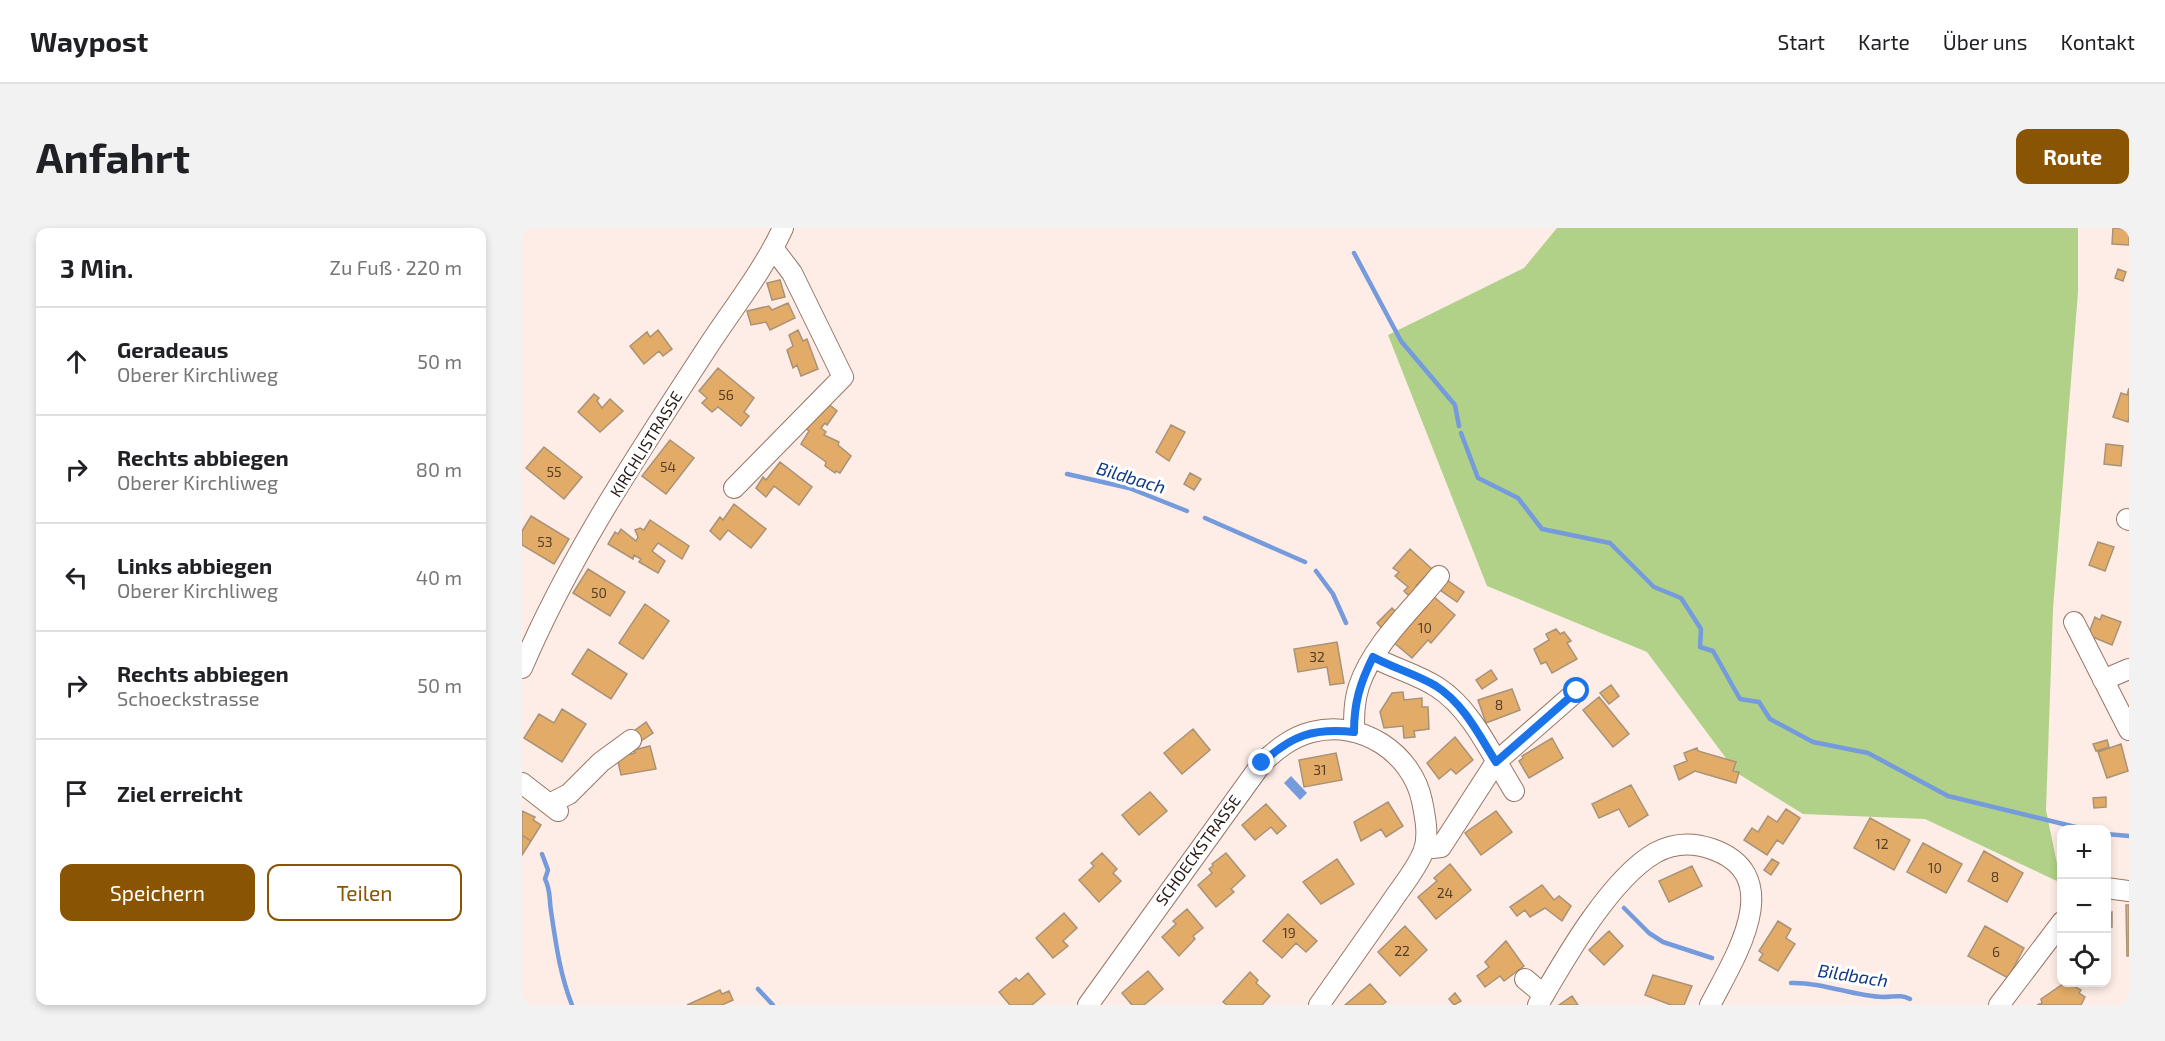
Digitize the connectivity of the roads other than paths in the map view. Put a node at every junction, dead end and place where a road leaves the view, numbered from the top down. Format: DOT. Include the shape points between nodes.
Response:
graph roads {
  1 [pos="783,228"];
  2 [pos="773,248"];
  3 [pos="734,488"];
  4 [pos="1439,576"];
  5 [pos="2074,622"];
  6 [pos="1373,657"];
  7 [pos="522,668"];
  8 [pos="2129,669"];
  9 [pos="2103,680"];
  10 [pos="1577,691"];
  11 [pos="2129,730"];
  12 [pos="1354,732"];
  13 [pos="632,740"];
  14 [pos="1496,762"];
  15 [pos="522,783"];
  16 [pos="1514,791"];
  17 [pos="1424,849"];
  18 [pos="2111,889"];
  19 [pos="2129,891"];
  20 [pos="2057,927"];
  21 [pos="1525,979"];
  22 [pos="1541,1000"];
  23 [pos="1088,1005"];
  24 [pos="1319,1005"];
  25 [pos="1710,1005"];
  26 [pos="1999,1005"];
  1 -- 2 [label="street, KIRCHLISTRASSE"];
  2 -- 3 [label="street" via="792,273 843,377"];
  2 -- 7 [label="street, KIRCHLISTRASSE" via="603,512 555,594"];
  4 -- 6 [label="street"];
  5 -- 9 [label="street"];
  6 -- 12 [label="street" via="1359,686"];
  6 -- 14 [label="street" via="1449,696"];
  8 -- 9 [label="street"];
  9 -- 11 [label="street"];
  10 -- 14 [label="street"];
  12 -- 17 [label="street, SCHOECKSTRASSE" via="1387,747 1418,781 1426,819"];
  12 -- 23 [label="street, SCHOECKSTRASSE" via="1313,731 1278,748 1262,763"];
  13 -- 15 [label="street" via="601,762 555,808"];
  14 -- 16 [label="street"];
  14 -- 17 [label="street" via="1441,847"];
  17 -- 24 [label="street, SCHOECKSTRASSE"];
  18 -- 19 [label="street"];
  20 -- 26 [label="street"];
  21 -- 22 [label="street"];
  22 -- 25 [label="street" via="1584,931 1640,864 1671,845 1687,844 1720,852 1734,862 1745,877 1751,898 1747,932"];
}
